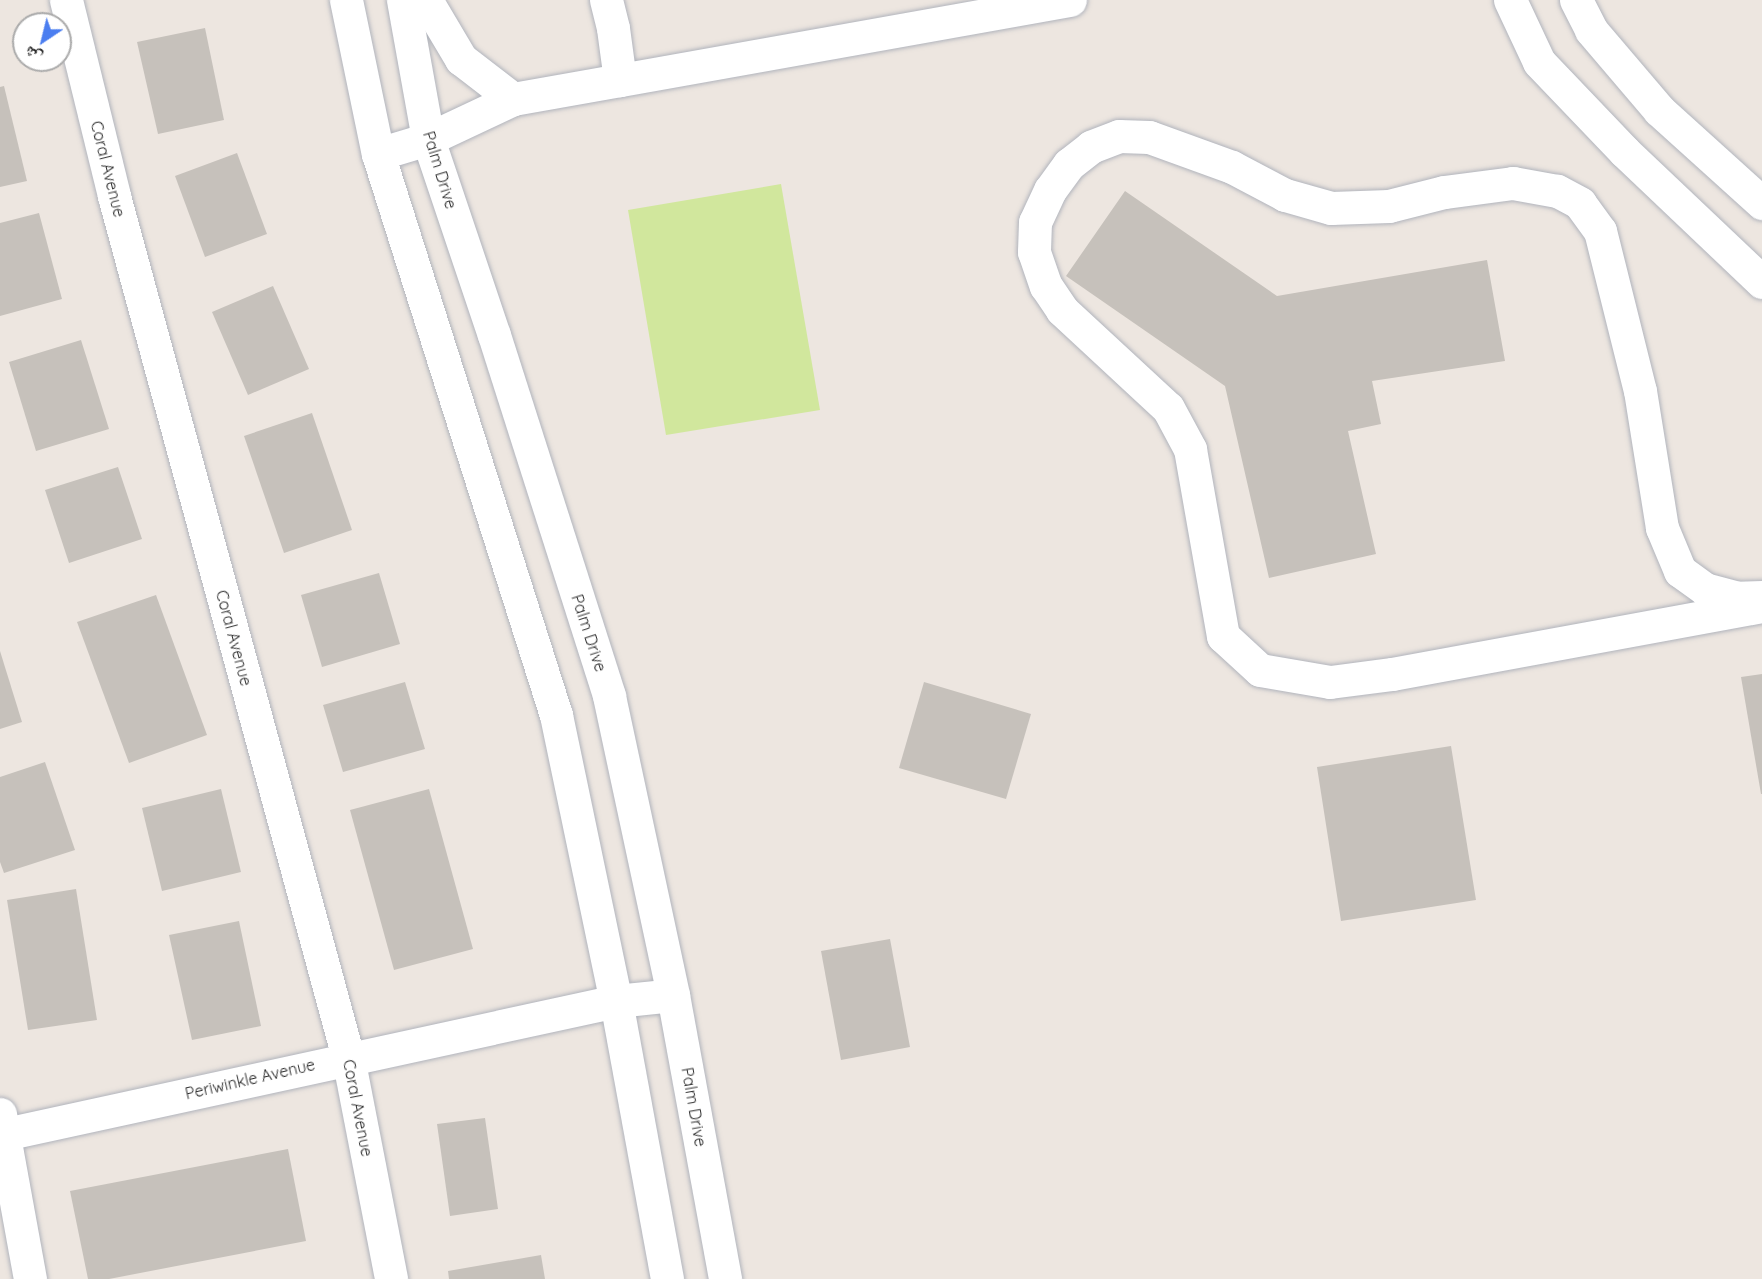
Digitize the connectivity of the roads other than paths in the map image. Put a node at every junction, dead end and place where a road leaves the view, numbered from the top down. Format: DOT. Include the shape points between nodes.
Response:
graph roads {
  1 [pos="66,0"];
  2 [pos="346,0"];
  3 [pos="403,0"];
  4 [pos="426,0"];
  5 [pos="606,0"];
  6 [pos="1070,0"];
  7 [pos="1510,0"];
  8 [pos="1576,0"];
  9 [pos="620,80"];
  10 [pos="513,99"];
  11 [pos="428,140"];
  12 [pos="378,154"];
  13 [pos="1762,203"];
  14 [pos="1762,282"];
  15 [pos="1762,597"];
  16 [pos="1762,606"];
  17 [pos="673,995"];
  18 [pos="616,1001"];
  19 [pos="348,1058"];
  20 [pos="2,1124"];
  21 [pos="30,1279"];
  22 [pos="391,1279"];
  23 [pos="668,1279"];
  24 [pos="725,1279"];
  1 -- 19 [label="street, Coral Avenue" via="114,196"];
  2 -- 12 [label="street"];
  3 -- 11 [label="street, Palm Drive"];
  4 -- 10 [label="street" via="461,59"];
  5 -- 9 [label="street" via="614,28"];
  6 -- 9 [label="street"];
  7 -- 14 [label="street" via="1539,63 1625,153"];
  8 -- 13 [label="street" via="1591,30 1659,110"];
  9 -- 10 [label="street"];
  10 -- 11 [label="street"];
  11 -- 12 [label="street"];
  11 -- 17 [label="street, Palm Drive" via="609,696"];
  12 -- 18 [label="street" via="556,715"];
  15 -- 16 [label="street" via="1738,598 1705,589 1680,571 1662,528 1640,391 1600,231 1580,203 1557,191 1513,183 1444,192 1389,206 1331,208 1285,195 1232,167 1149,137 1119,136 1091,147 1069,164 1050,190 1035,222 1034,252 1046,286 1062,310 1168,408 1191,448 1223,636 1260,670 1330,682"];
  17 -- 18 [label="street, Periwinkle Avenue"];
  17 -- 24 [label="street, Palm Drive"];
  18 -- 19 [label="street, Periwinkle Avenue"];
  18 -- 23 [label="street"];
  19 -- 20 [label="street, Periwinkle Avenue"];
  19 -- 22 [label="street, Coral Avenue"];
  20 -- 21 [label="street"];
}
